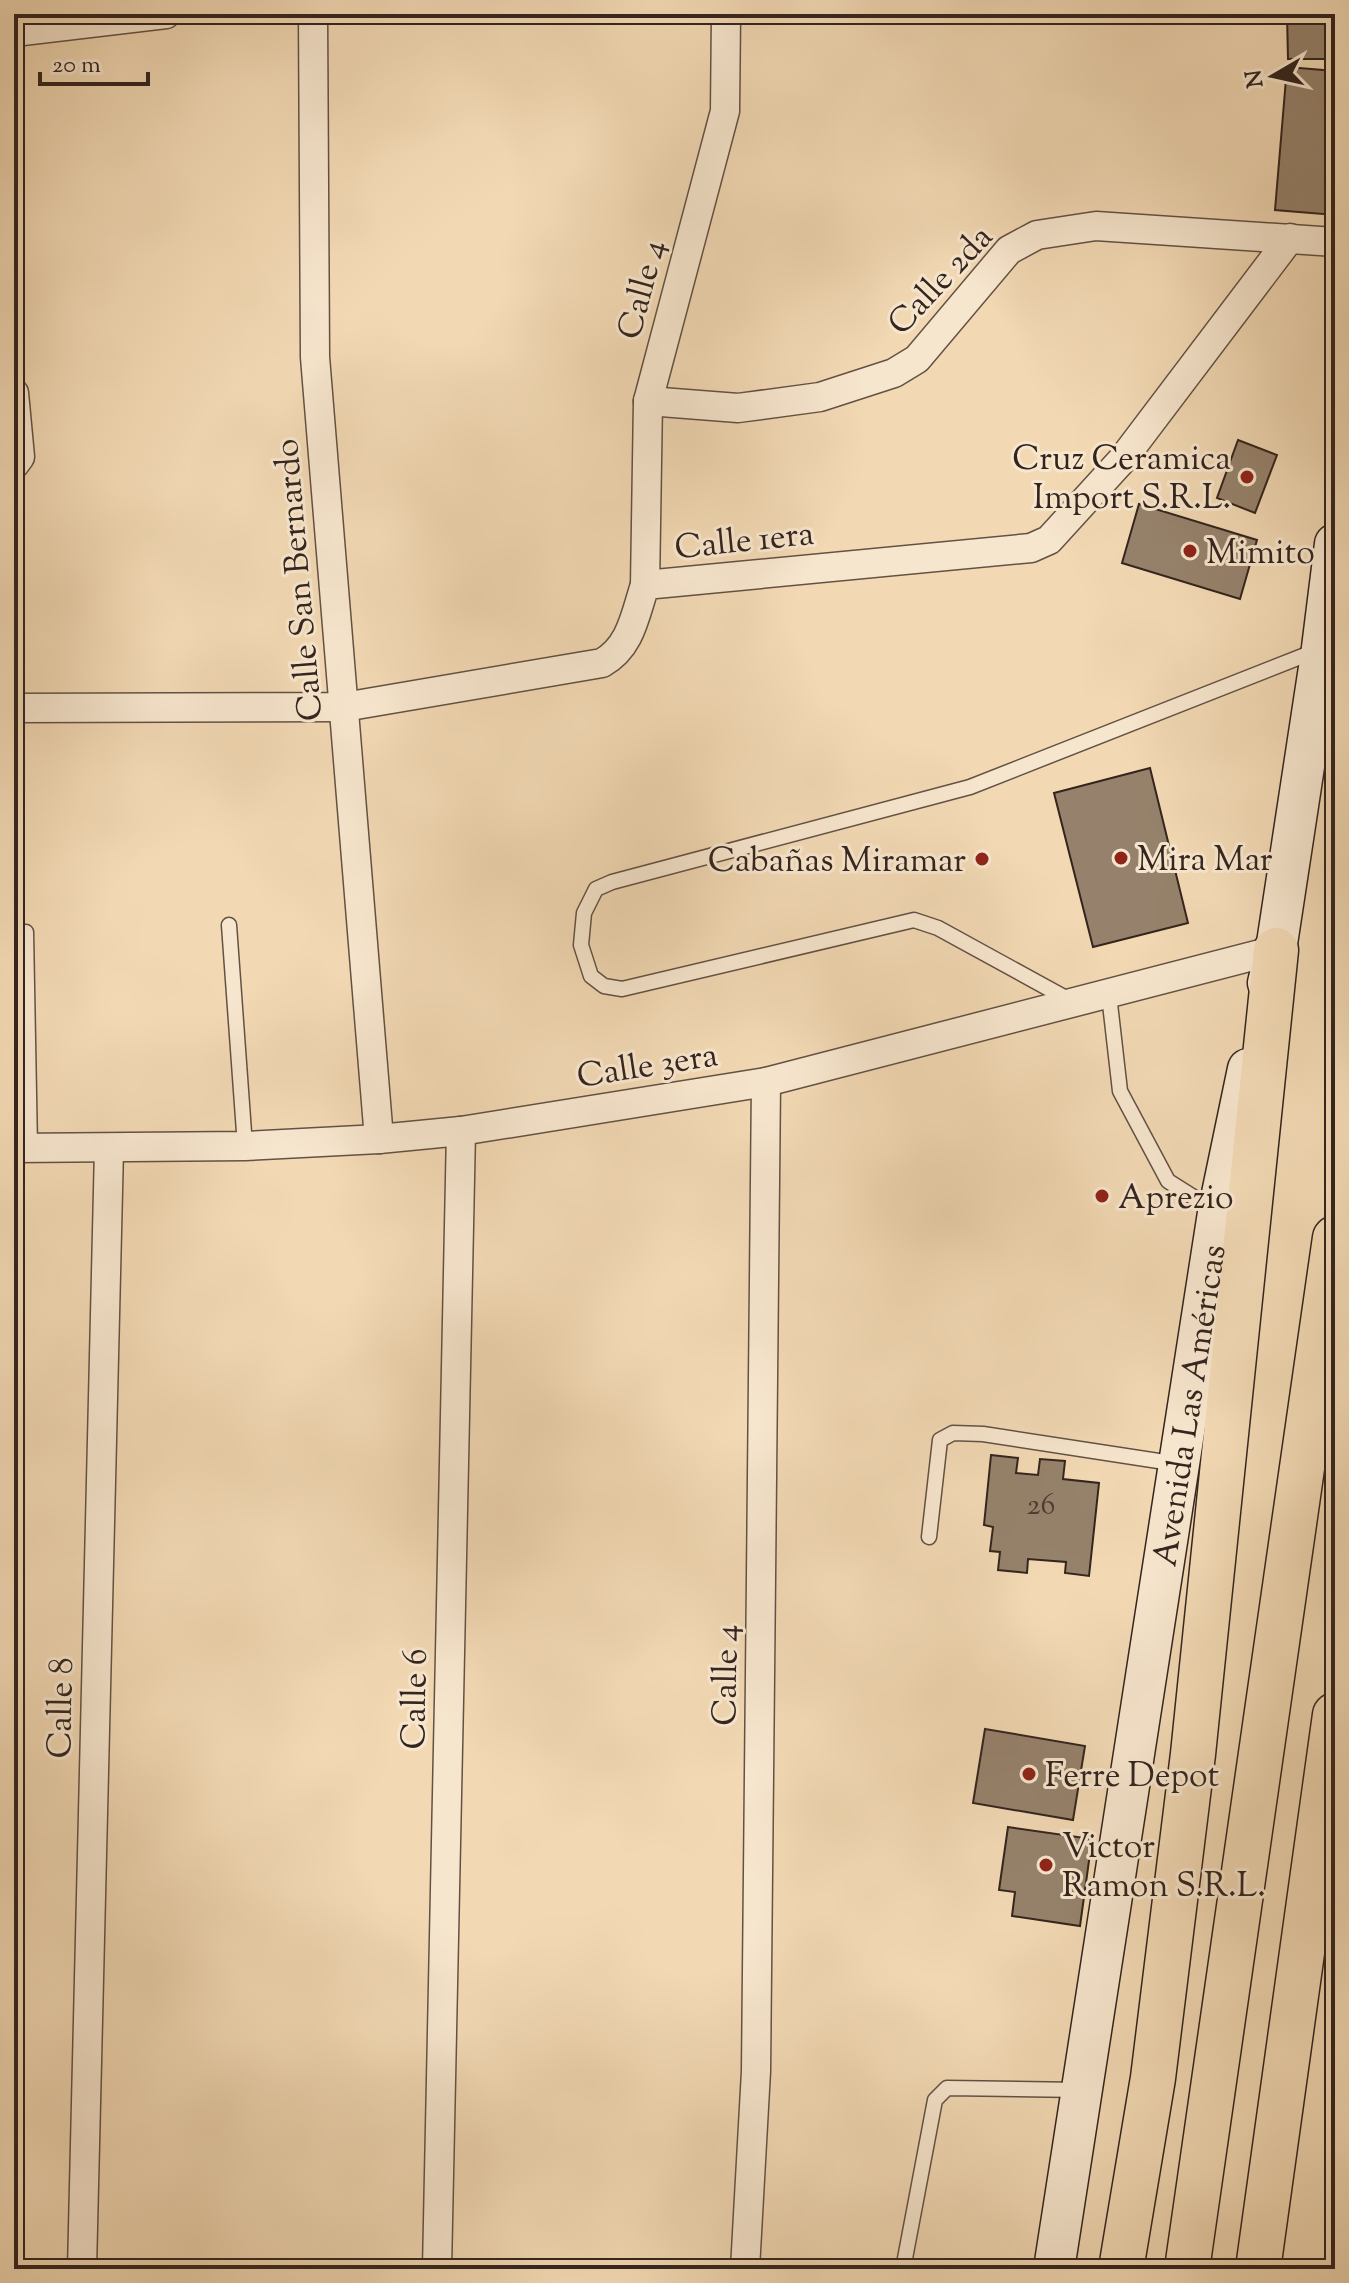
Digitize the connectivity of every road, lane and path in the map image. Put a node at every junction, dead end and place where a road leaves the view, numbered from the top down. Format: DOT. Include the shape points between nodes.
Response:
graph roads {
  1 [pos="166,14"];
  2 [pos="313,14"];
  3 [pos="726,14"];
  4 [pos="14,32"];
  5 [pos="1290,238"];
  6 [pos="1335,242"];
  7 [pos="14,393"];
  8 [pos="648,401"];
  9 [pos="14,465"];
  10 [pos="1335,544"];
  11 [pos="645,585"];
  12 [pos="1322,648"];
  13 [pos="344,707"];
  14 [pos="14,708"];
  15 [pos="229,925"];
  16 [pos="26,932"];
  17 [pos="1276,950"];
  18 [pos="1109,995"];
  19 [pos="1075,1003"];
  20 [pos="766,1082"];
  21 [pos="461,1131"];
  22 [pos="379,1139"];
  23 [pos="245,1146"];
  24 [pos="22,1148"];
  25 [pos="109,1149"];
  26 [pos="1218,1213"];
  27 [pos="1335,1238"];
  28 [pos="1178,1464"];
  29 [pos="929,1537"];
  30 [pos="1335,1715"];
  31 [pos="1081,2090"];
  32 [pos="82,2269"];
  33 [pos="437,2269"];
  34 [pos="745,2269"];
  35 [pos="903,2269"];
  36 [pos="1054,2269"];
  37 [pos="1121,2269"];
  38 [pos="1187,2269"];
  39 [pos="1258,2269"];
  1 -- 4 [label="street"];
  2 -- 13 [label="street, Calle San Bernardo" via="315,357"];
  3 -- 8 [label="street, Calle 4" via="725,111"];
  5 -- 6 [label="street, Calle 2da"];
  5 -- 8 [label="street, Calle 2da" via="1096,226 1037,235 1009,250 917,359 894,373 820,397 738,408"];
  5 -- 11 [label="street, Calle 1era" via="1122,460 1049,540 1031,548"];
  7 -- 9 [label="street" via="20,457"];
  8 -- 11 [label="street, Calle 4"];
  10 -- 12 [label="main road, Avenida Las Américas"];
  11 -- 13 [label="street, Calle 1era" via="625,644 602,663"];
  12 -- 17 [label="main road, Avenida Las Américas"];
  12 -- 19 [label="lane" via="970,787 612,882 596,889 584,913 581,945 591,976 604,986 622,989 914,920"];
  13 -- 14 [label="street, Calle 1era"];
  13 -- 22 [label="street, Calle San Bernardo"];
  15 -- 23 [label="lane"];
  16 -- 24 [label="lane"];
  17 -- 18 [label="street, Calle 3era"];
  17 -- 26 [label="main road, Avenida Las Américas"];
  17 -- 37 [label="highway" via="1193,1754 1153,2078"];
  18 -- 19 [label="street, Calle 3era"];
  18 -- 26 [label="lane" via="1120,1091 1168,1181"];
  19 -- 20 [label="street, Calle 3era"];
  20 -- 21 [label="street, Calle 3era"];
  20 -- 34 [label="street, Calle 4" via="756,2071"];
  21 -- 22 [label="street, Calle 3era"];
  21 -- 33 [label="street, Calle 6"];
  22 -- 23 [label="street, Calle 3era"];
  23 -- 25 [label="street, Calle 3era"];
  24 -- 25 [label="street, Calle 3era"];
  25 -- 32 [label="street, Calle 8"];
  26 -- 28 [label="main road, Avenida Las Américas"];
  27 -- 38 [label="highway"];
  28 -- 29 [label="lane" via="953,1433 940,1440"];
  28 -- 31 [label="main road, Avenida Las Américas"];
  30 -- 39 [label="highway"];
  31 -- 35 [label="lane" via="947,2088 935,2100"];
  31 -- 36 [label="main road, Avenida Las Américas"];
}
